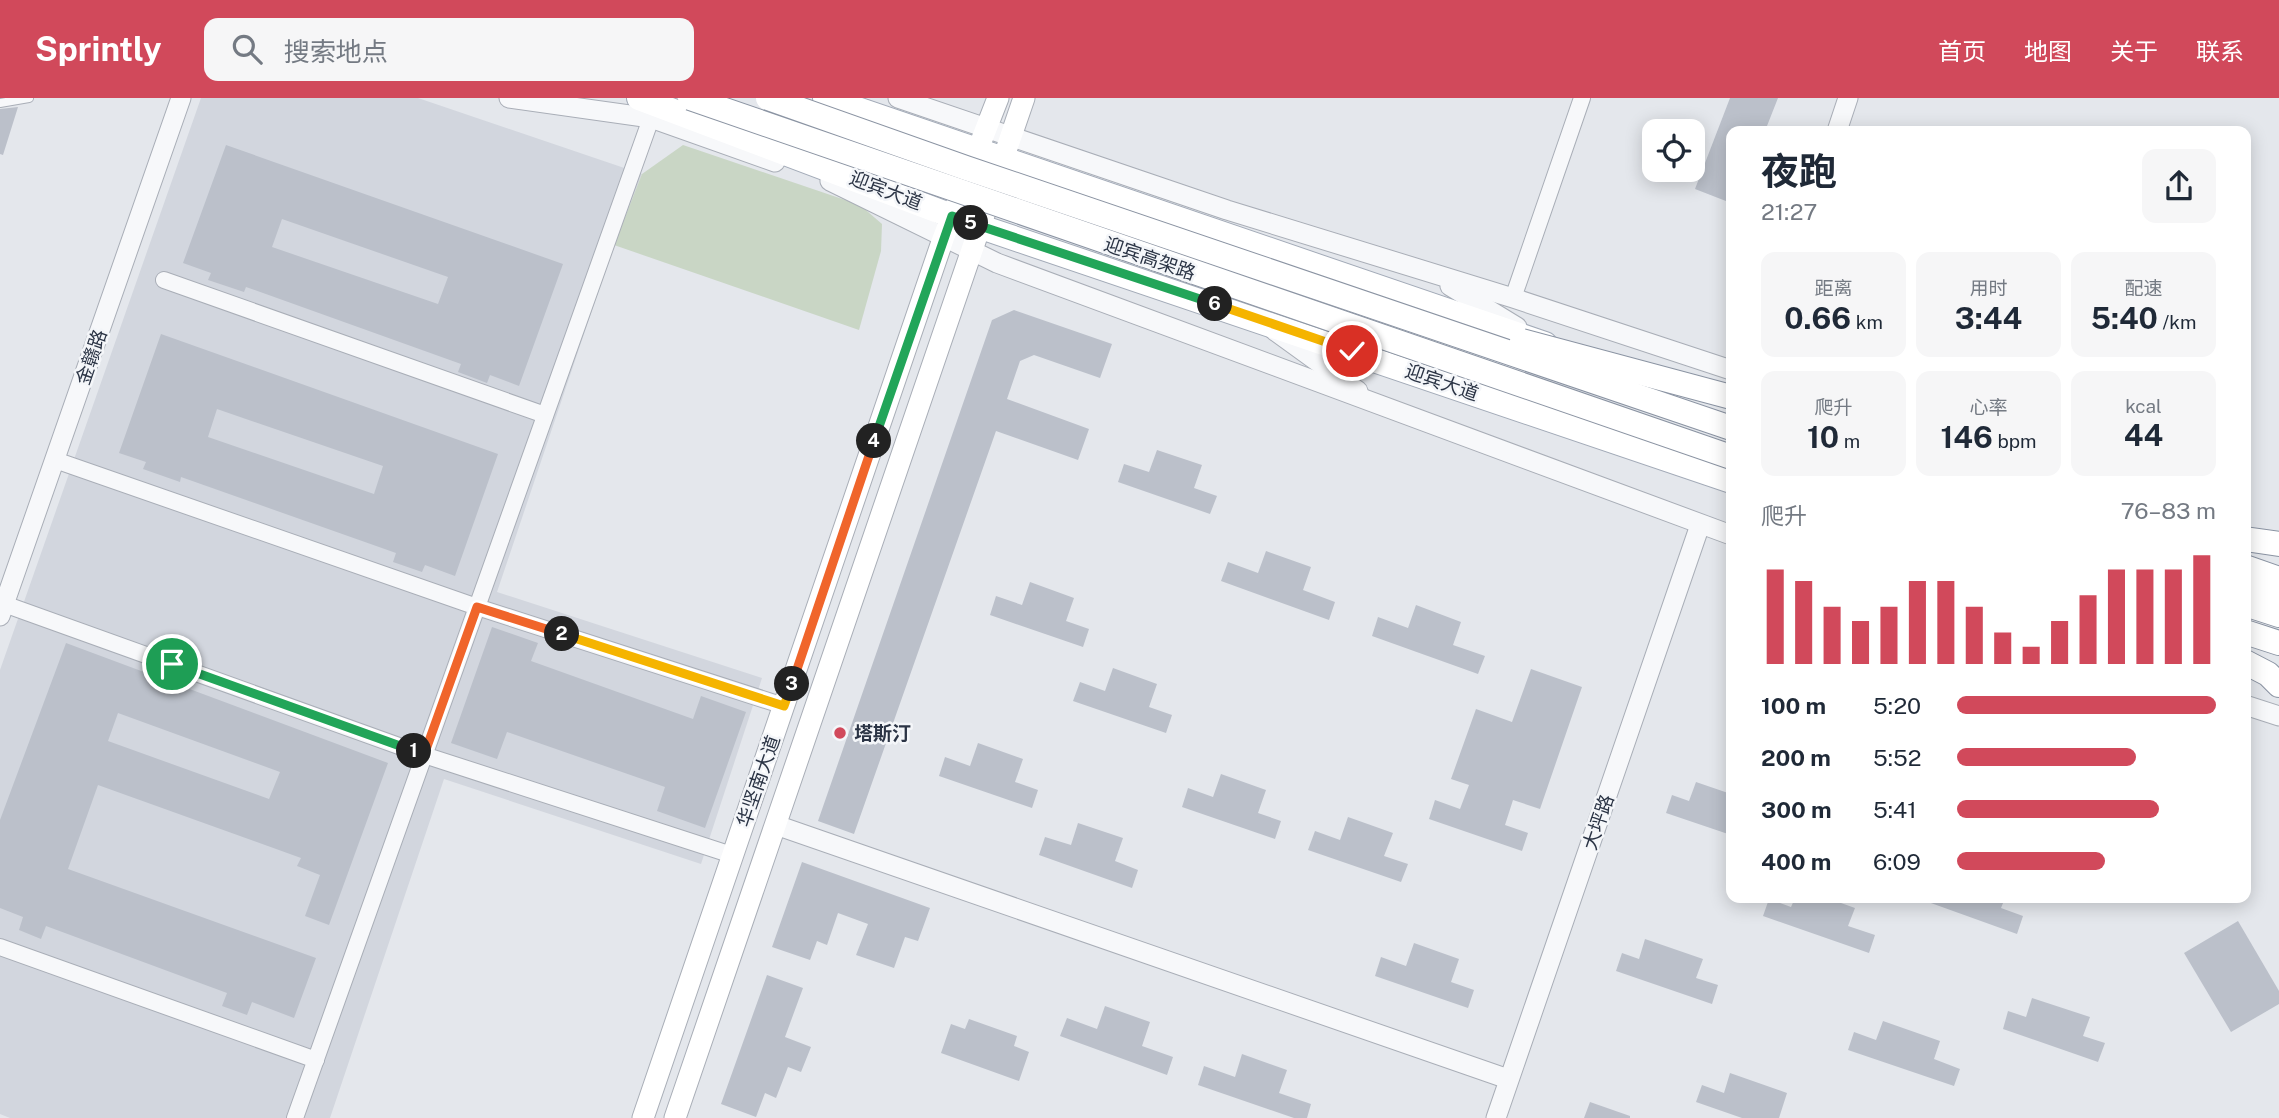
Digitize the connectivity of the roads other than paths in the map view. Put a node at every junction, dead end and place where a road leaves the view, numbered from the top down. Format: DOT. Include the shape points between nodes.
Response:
graph roads {
  1 [pos="29,98"];
  2 [pos="181,98"];
  3 [pos="509,98"];
  4 [pos="690,98"];
  5 [pos="768,98"];
  6 [pos="825,98"];
  7 [pos="898,98"];
  8 [pos="998,98"];
  9 [pos="1024,98"];
  10 [pos="1582,98"];
  11 [pos="1848,98"];
  12 [pos="0,103"];
  13 [pos="648,107"];
  14 [pos="1839,126"];
  15 [pos="982,139"];
  16 [pos="1008,146"];
  17 [pos="981,227"];
  18 [pos="948,228"];
  19 [pos="974,251"];
  20 [pos="1427,272"];
  21 [pos="1290,278"];
  22 [pos="164,280"];
  23 [pos="1513,298"];
  24 [pos="1257,318"];
  25 [pos="1545,344"];
  26 [pos="1726,368"];
  27 [pos="1726,396"];
  28 [pos="1379,406"];
  29 [pos="1726,406"];
  30 [pos="545,415"];
  31 [pos="1726,426"];
  32 [pos="1726,455"];
  33 [pos="55,460"];
  34 [pos="1726,479"];
  35 [pos="1700,525"];
  36 [pos="1726,533"];
  37 [pos="2251,540"];
  38 [pos="2279,544"];
  39 [pos="2251,548"];
  40 [pos="2279,557"];
  41 [pos="2251,569"];
  42 [pos="2279,579"];
  43 [pos="2251,588"];
  44 [pos="2279,597"];
  45 [pos="2251,606"];
  46 [pos="477,607"];
  47 [pos="2,610"];
  48 [pos="2279,615"];
  49 [pos="2251,634"];
  50 [pos="2279,643"];
  51 [pos="2251,660"];
  52 [pos="2251,665"];
  53 [pos="2276,677"];
  54 [pos="784,706"];
  55 [pos="2251,707"];
  56 [pos="2279,716"];
  57 [pos="424,755"];
  58 [pos="776,825"];
  59 [pos="732,855"];
  60 [pos="0,947"];
  61 [pos="316,1060"];
  62 [pos="1508,1079"];
  63 [pos="295,1118"];
  64 [pos="643,1118"];
  65 [pos="675,1118"];
  66 [pos="1496,1118"];
  1 -- 12 [label="lane"];
  2 -- 33 [label="street, 金赣路"];
  3 -- 13 [label="street"];
  4 -- 32 [label="main road, 迎宾高架路, bridge"];
  5 -- 21 [label="main road, 迎宾高架路, bridge"];
  6 -- 15 [label="main road"];
  7 -- 15 [label="street"];
  8 -- 15 [label="main road, 华坚南大道"];
  9 -- 16 [label="main road, 华坚南大道"];
  10 -- 23 [label="street"];
  11 -- 14 [label="street"];
  13 -- 18 [label="main road, 迎宾大道"];
  13 -- 30 [label="street"];
  15 -- 16 [label="main road"];
  15 -- 18 [label="main road, 华坚南大道"];
  16 -- 17 [label="main road, 华坚南大道"];
  16 -- 20 [label="street" via="1040,148"];
  16 -- 25 [label="main road"];
  17 -- 18 [label="main road, 迎宾大道"];
  17 -- 19 [label="main road, 华坚南大道"];
  17 -- 24 [label="main road, 迎宾大道"];
  18 -- 19 [label="street"];
  18 -- 54 [label="main road, 华坚南大道"];
  19 -- 28 [label="street"];
  19 -- 58 [label="main road, 华坚南大道"];
  20 -- 23 [label="street"];
  20 -- 25 [label="street"];
  21 -- 27 [label="main road, bridge"];
  21 -- 31 [label="main road, 迎宾高架路, bridge"];
  22 -- 30 [label="street"];
  23 -- 26 [label="street"];
  24 -- 28 [label="street"];
  24 -- 34 [label="main road, 迎宾大道"];
  25 -- 29 [label="main road"];
  28 -- 35 [label="street"];
  30 -- 46 [label="street"];
  33 -- 46 [label="street"];
  33 -- 47 [label="street, 金赣路"];
  35 -- 36 [label="street"];
  35 -- 62 [label="street, 大坪路"];
  37 -- 38 [label="main road"];
  39 -- 40 [label="street"];
  41 -- 42 [label="main road"];
  43 -- 44 [label="main road"];
  45 -- 48 [label="main road"];
  46 -- 54 [label="street"];
  46 -- 57 [label="street"];
  47 -- 57 [label="street"];
  49 -- 50 [label="main road"];
  51 -- 53 [label="main road"];
  52 -- 53 [label="main road"];
  54 -- 59 [label="main road, 华坚南大道"];
  55 -- 56 [label="street"];
  57 -- 59 [label="street"];
  57 -- 61 [label="street"];
  58 -- 62 [label="street"];
  58 -- 65 [label="main road, 华坚南大道"];
  59 -- 64 [label="main road, 华坚南大道"];
  60 -- 61 [label="street"];
  61 -- 63 [label="street"];
  62 -- 66 [label="street, 大坪路"];
}
